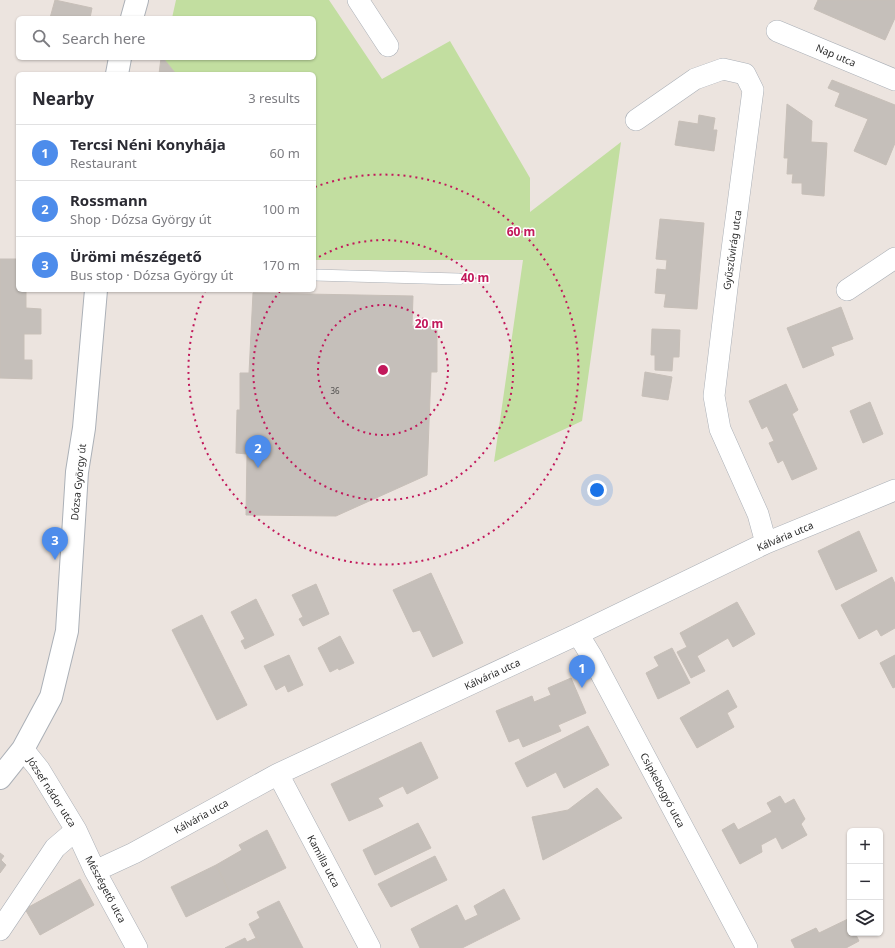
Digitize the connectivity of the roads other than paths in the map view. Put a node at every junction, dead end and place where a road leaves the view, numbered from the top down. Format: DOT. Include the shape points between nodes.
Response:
graph roads {
  1 [pos="137,0"];
  2 [pos="358,0"];
  3 [pos="133,16"];
  4 [pos="777,30"];
  5 [pos="388,46"];
  6 [pos="120,60"];
  7 [pos="117,72"];
  8 [pos="895,80"];
  9 [pos="636,120"];
  10 [pos="895,258"];
  11 [pos="316,275"];
  12 [pos="459,279"];
  13 [pos="847,290"];
  14 [pos="96,292"];
  15 [pos="893,495"];
  16 [pos="766,543"];
  17 [pos="578,634"];
  18 [pos="23,749"];
  19 [pos="278,774"];
  20 [pos="0,778"];
  21 [pos="76,830"];
  22 [pos="95,871"];
  23 [pos="0,930"];
  24 [pos="137,948"];
  25 [pos="370,948"];
  26 [pos="747,948"];
  1 -- 3 [label="main road"];
  2 -- 5 [label="street"];
  4 -- 8 [label="street, Nap utca"];
  6 -- 7 [label="main road"];
  9 -- 16 [label="street, Gyűszűvirág utca" via="695,79 723,68 745,74 753,90 714,396 720,428 758,514"];
  10 -- 13 [label="street"];
  11 -- 12 [label="lane"];
  14 -- 18 [label="main road, Dózsa György út" via="84,428 77,472 68,631 51,696"];
  15 -- 16 [label="street, Kálvária utca"];
  16 -- 17 [label="street, Kálvária utca"];
  17 -- 19 [label="street, Kálvária utca"];
  17 -- 26 [label="street, Csipkebogyó utca"];
  18 -- 20 [label="main road, Dózsa György út"];
  18 -- 21 [label="street, József nádor utca" via="39,769"];
  19 -- 22 [label="street, Kálvária utca" via="134,853"];
  19 -- 25 [label="street, Kamilla utca"];
  21 -- 22 [label="street, Mészégető utca"];
  21 -- 23 [label="street, József nádor utca" via="55,848"];
  22 -- 24 [label="street, Mészégető utca"];
}
